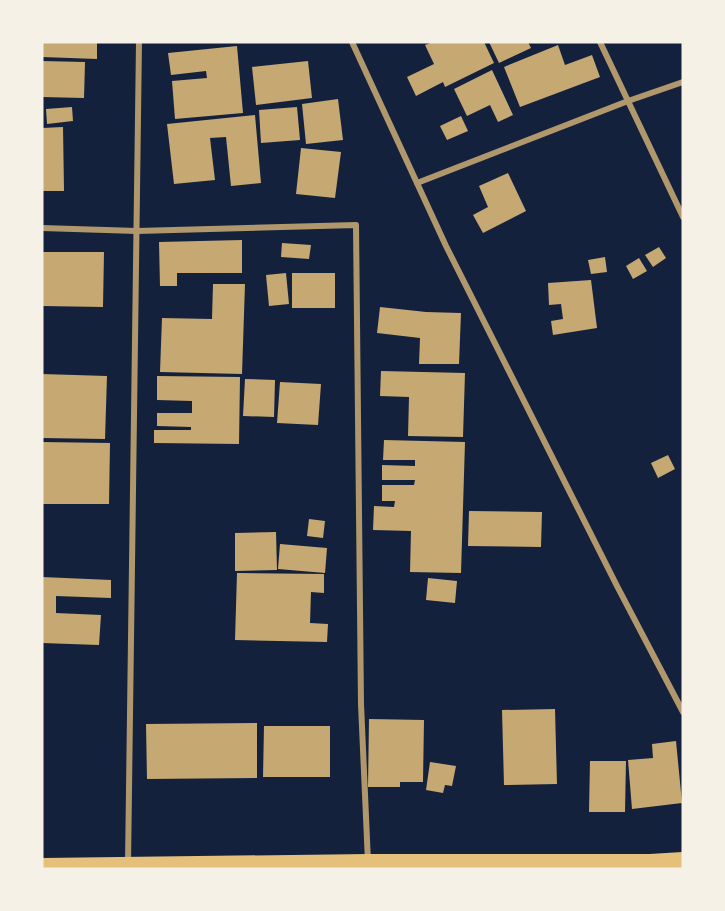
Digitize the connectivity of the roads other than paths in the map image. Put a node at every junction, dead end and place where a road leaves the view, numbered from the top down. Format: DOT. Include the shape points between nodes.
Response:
graph roads {
  1 [pos="139,42"];
  2 [pos="352,42"];
  3 [pos="600,42"];
  4 [pos="683,82"];
  5 [pos="628,101"];
  6 [pos="417,183"];
  7 [pos="683,217"];
  8 [pos="42,228"];
  9 [pos="137,231"];
  10 [pos="683,711"];
  11 [pos="683,860"];
  12 [pos="368,862"];
  13 [pos="128,865"];
  14 [pos="42,866"];
  1 -- 9 [label="street"];
  2 -- 6 [label="street"];
  3 -- 5 [label="street"];
  4 -- 5 [label="street"];
  5 -- 6 [label="street"];
  5 -- 7 [label="street"];
  6 -- 10 [label="street"];
  8 -- 9 [label="street"];
  9 -- 12 [label="street" via="356,225 361,705"];
  9 -- 13 [label="street"];
  11 -- 12 [label="highway"];
  12 -- 13 [label="highway"];
  13 -- 14 [label="highway"];
}
